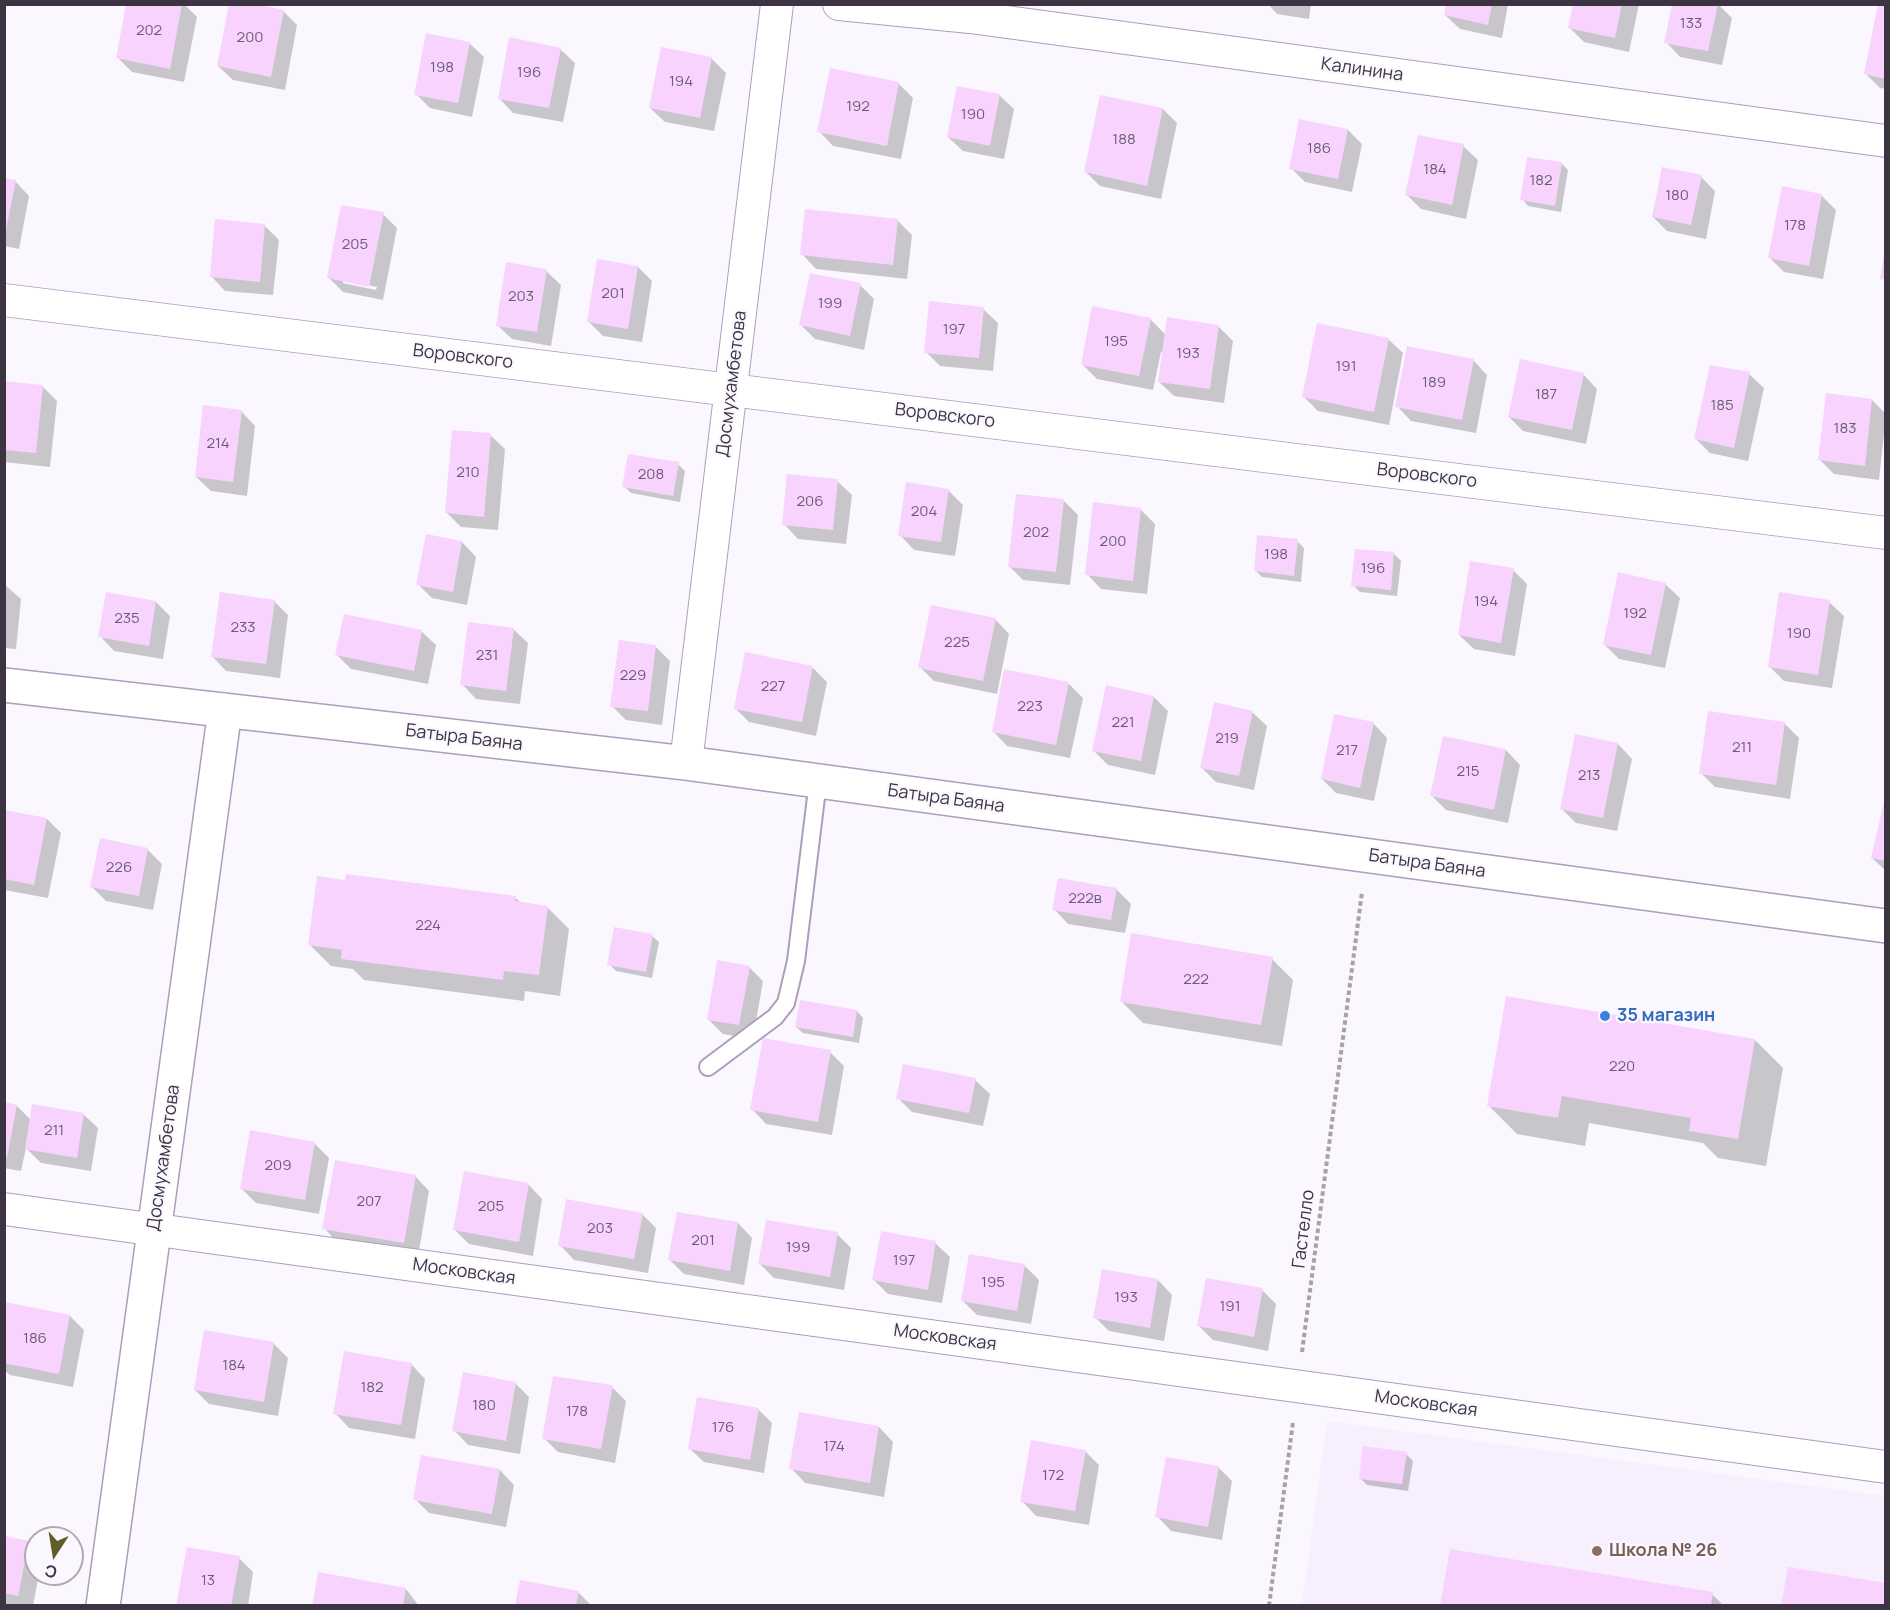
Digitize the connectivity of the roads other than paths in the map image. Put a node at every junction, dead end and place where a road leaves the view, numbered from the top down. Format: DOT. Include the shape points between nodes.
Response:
graph roads {
  1 [pos="777,4"];
  2 [pos="839,4"];
  3 [pos="970,11"];
  4 [pos="1886,141"];
  5 [pos="4,300"];
  6 [pos="732,390"];
  7 [pos="1886,533"];
  8 [pos="4,685"];
  9 [pos="225,710"];
  10 [pos="686,763"];
  11 [pos="818,781"];
  12 [pos="1886,926"];
  13 [pos="708,1067"];
  14 [pos="4,1209"];
  15 [pos="154,1229"];
  16 [pos="1886,1467"];
  17 [pos="103,1605"];
  1 -- 6 [label="street, Досмухамбетова"];
  2 -- 3 [label="street, Калинина"];
  3 -- 4 [label="street, Калинина"];
  5 -- 6 [label="street, Воровского"];
  6 -- 7 [label="street, Воровского"];
  6 -- 10 [label="street, Досмухамбетова"];
  8 -- 9 [label="street, Батыра Баяна"];
  9 -- 10 [label="street, Батыра Баяна"];
  9 -- 15 [label="street, Досмухамбетова"];
  10 -- 11 [label="street, Батыра Баяна"];
  11 -- 12 [label="street, Батыра Баяна"];
  11 -- 13 [label="lane" via="796,961 786,1003 775,1017"];
  14 -- 15 [label="street, Московская"];
  15 -- 16 [label="street, Московская"];
  15 -- 17 [label="street, Досмухамбетова"];
}
